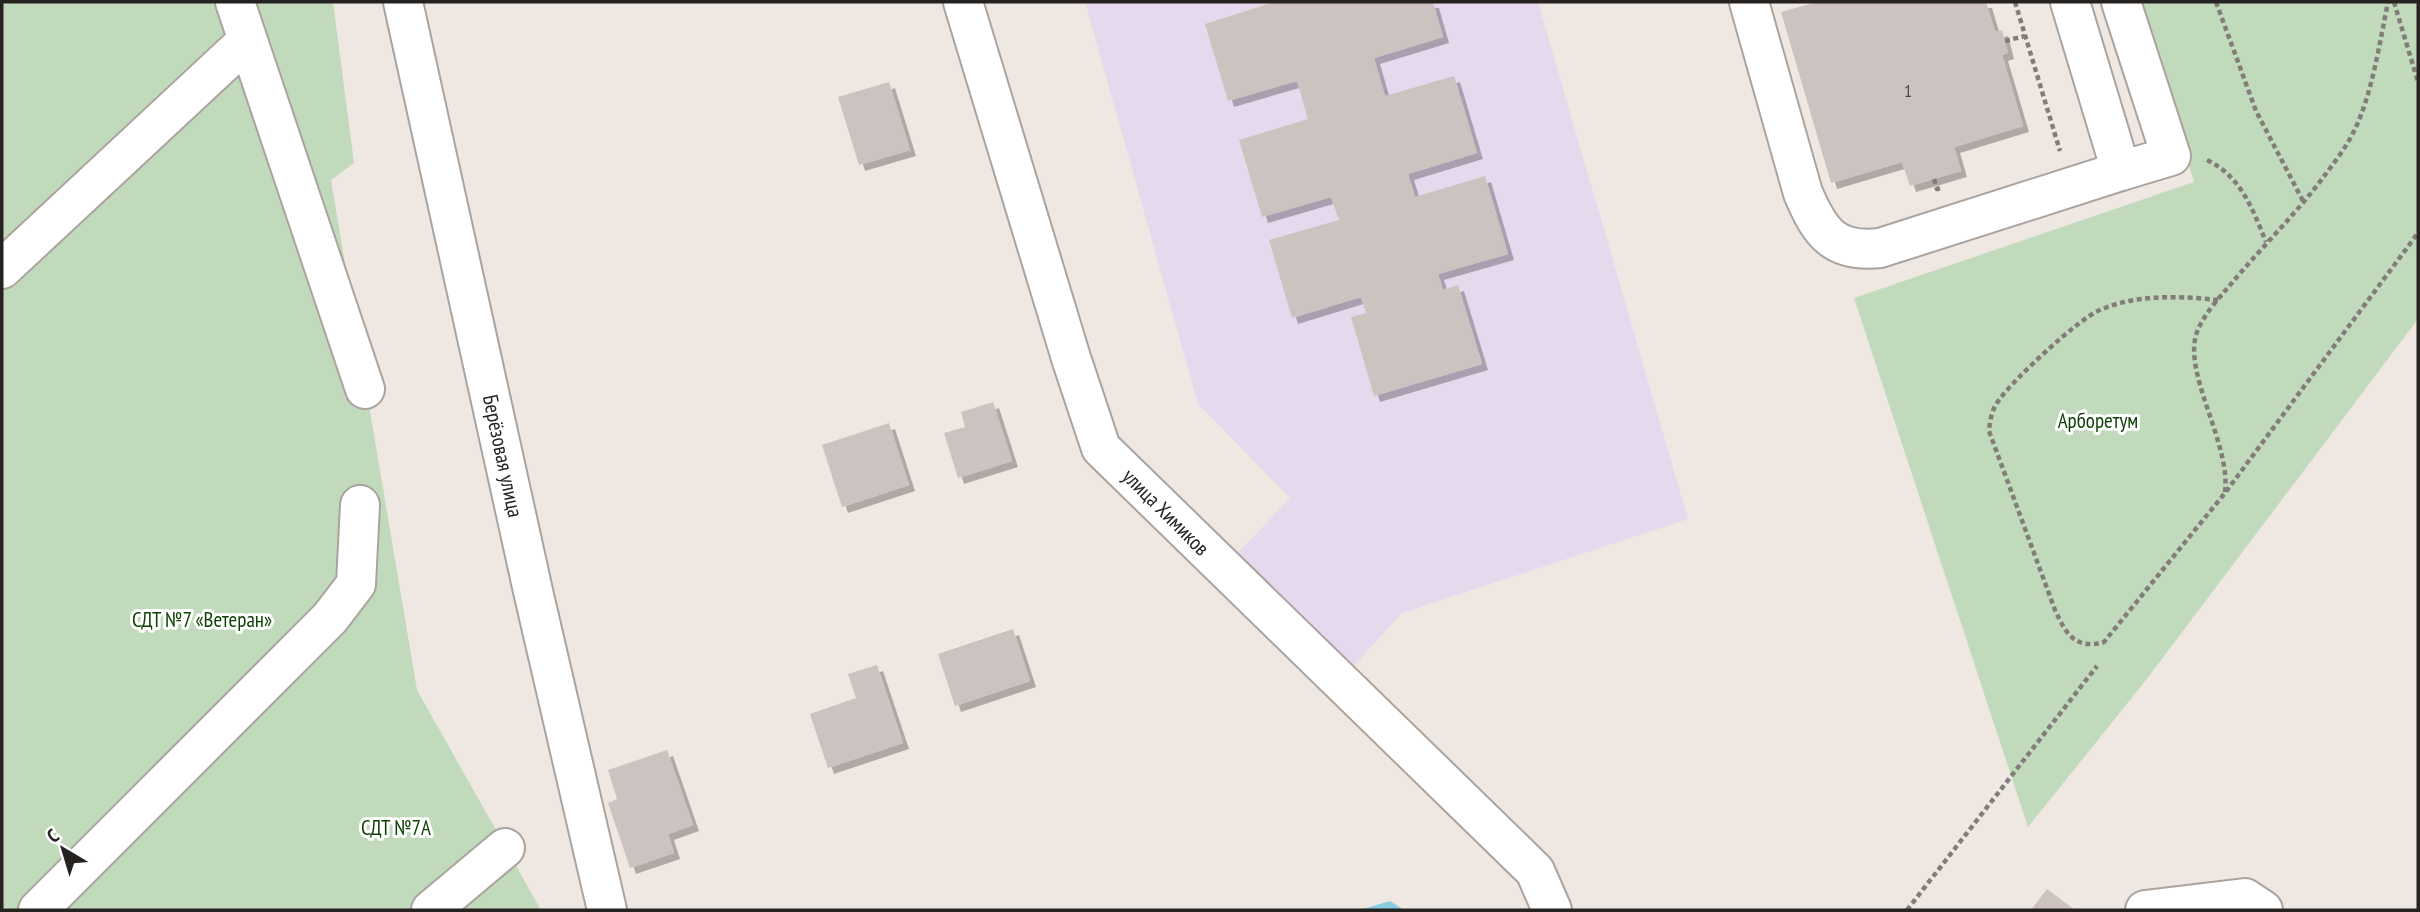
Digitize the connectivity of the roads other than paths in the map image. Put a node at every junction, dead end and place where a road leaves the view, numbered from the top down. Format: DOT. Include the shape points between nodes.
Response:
graph roads {
  1 [pos="235,2"];
  2 [pos="403,2"];
  3 [pos="963,2"];
  4 [pos="1749,2"];
  5 [pos="2070,2"];
  6 [pos="2121,2"];
  7 [pos="247,41"];
  8 [pos="2121,171"];
  9 [pos="2,269"];
  10 [pos="365,389"];
  11 [pos="360,505"];
  12 [pos="505,848"];
  13 [pos="38,910"];
  14 [pos="431,910"];
  15 [pos="607,910"];
  16 [pos="1552,910"];
  17 [pos="2146,910"];
  18 [pos="2263,910"];
  1 -- 7 [label="street"];
  2 -- 15 [label="street, Берёзовая улица"];
  3 -- 16 [label="street, улица Химиков" via="1101,448 1535,871"];
  4 -- 8 [label="street" via="1804,192 1825,234 1843,246 1880,248"];
  5 -- 8 [label="street"];
  6 -- 8 [label="street" via="2171,156"];
  7 -- 9 [label="street"];
  7 -- 10 [label="street"];
  11 -- 13 [label="street" via="356,584 330,618"];
  12 -- 14 [label="street"];
  17 -- 18 [label="street" via="2245,898"];
}
